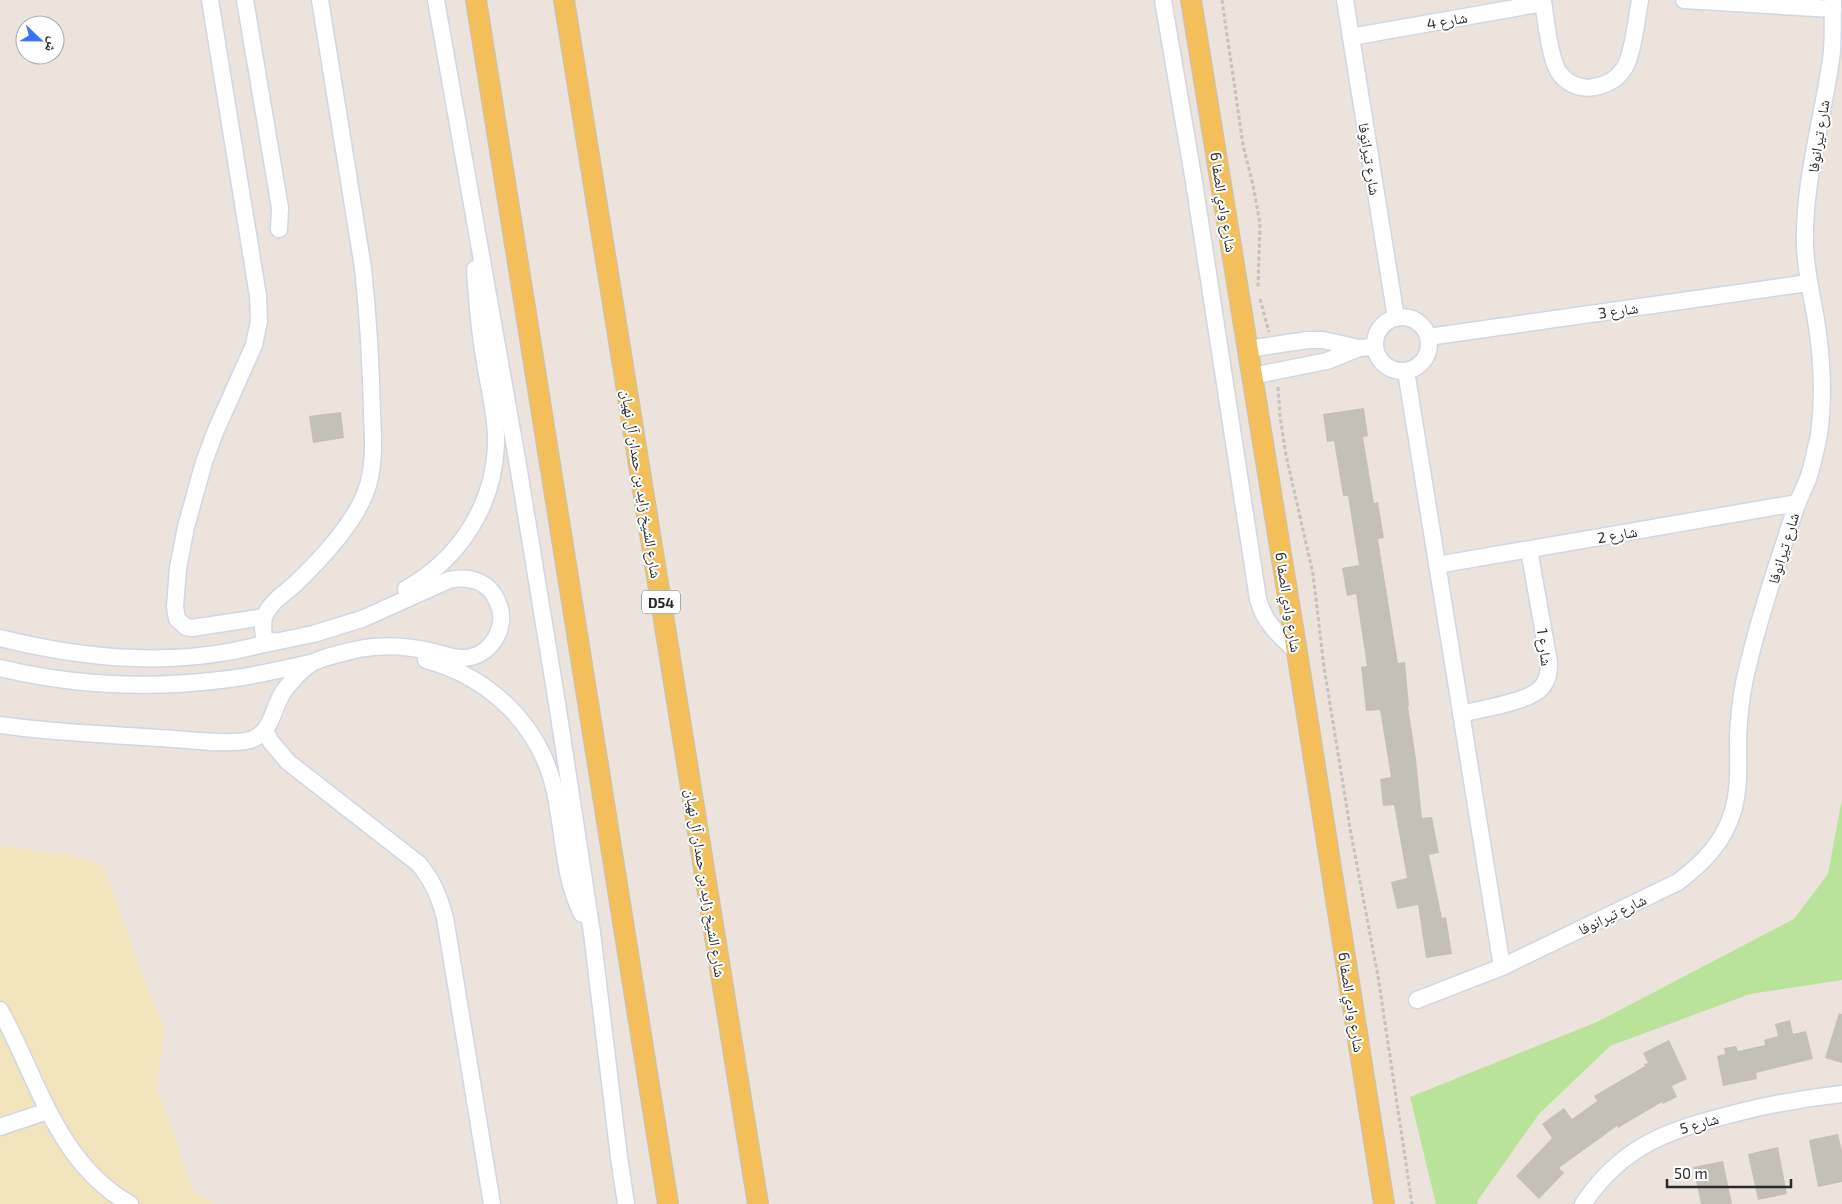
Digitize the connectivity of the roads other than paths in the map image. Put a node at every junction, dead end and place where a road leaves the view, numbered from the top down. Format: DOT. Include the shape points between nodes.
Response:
graph roads {
  1 [pos="210,0"];
  2 [pos="245,0"];
  3 [pos="320,0"];
  4 [pos="436,0"];
  5 [pos="476,0"];
  6 [pos="564,0"];
  7 [pos="1163,0"];
  8 [pos="1191,0"];
  9 [pos="1345,0"];
  10 [pos="1640,0"];
  11 [pos="1684,0"];
  12 [pos="1543,1"];
  13 [pos="1833,5"];
  14 [pos="1351,37"];
  15 [pos="1837,56"];
  16 [pos="474,215"];
  17 [pos="279,228"];
  18 [pos="1808,283"];
  19 [pos="1396,318"];
  20 [pos="1428,337"];
  21 [pos="1279,344"];
  22 [pos="1248,349"];
  23 [pos="1361,349"];
  24 [pos="1282,370"];
  25 [pos="1406,371"];
  26 [pos="1252,376"];
  27 [pos="1797,503"];
  28 [pos="1529,550"];
  29 [pos="1437,565"];
  30 [pos="264,617"];
  31 [pos="0,638"];
  32 [pos="265,644"];
  33 [pos="1297,652"];
  34 [pos="311,663"];
  35 [pos="0,668"];
  36 [pos="1460,714"];
  37 [pos="0,725"];
  38 [pos="265,731"];
  39 [pos="592,933"];
  40 [pos="1502,967"];
  41 [pos="1417,1000"];
  42 [pos="0,1010"];
  43 [pos="1842,1094"];
  44 [pos="48,1111"];
  45 [pos="0,1127"];
  46 [pos="130,1204"];
  47 [pos="492,1204"];
  48 [pos="626,1204"];
  49 [pos="668,1204"];
  50 [pos="758,1204"];
  51 [pos="1384,1204"];
  52 [pos="1582,1204"];
  1 -- 30 [label="street" via="258,296 259,321 254,346 216,430 194,494 178,568 175,613 181,623 192,628"];
  2 -- 17 [label="street" via="280,208"];
  3 -- 30 [label="street" via="367,308 372,460 368,485 354,515 305,574 269,607"];
  4 -- 16 [label="street"];
  5 -- 49 [label="main road"];
  6 -- 50 [label="main road, شارع الشيخ زايد بن حمدان آل نهيان / D54"];
  7 -- 33 [label="street" via="1258,599 1272,628"];
  8 -- 22 [label="main road, شارع وادي الصفا 6"];
  9 -- 14 [label="street, شارع تيرانوفا"];
  10 -- 12 [label="street" via="1626,66 1605,85 1592,88 1578,86 1558,72"];
  11 -- 13 [label="street"];
  12 -- 14 [label="street, شارع 4"];
  13 -- 15 [label="street, شارع تيرانوفا"];
  14 -- 19 [label="street, شارع تيرانوفا"];
  15 -- 18 [label="street, شارع تيرانوفا" via="1820,118 1807,208 1805,246"];
  16 -- 32 [label="street" via="477,301 496,443 491,483 476,520 440,566 407,589"];
  16 -- 39 [label="street" via="557,703"];
  18 -- 20 [label="street, شارع 3"];
  18 -- 27 [label="street, شارع تيرانوفا" via="1816,320 1821,396 1819,435 1809,475"];
  19 -- 20 [label="street" via="1416,321"];
  19 -- 23 [label="street" via="1387,322 1376,338"];
  20 -- 25 [label="street" via="1429,349 1424,359"];
  21 -- 22 [label="street"];
  21 -- 23 [label="street" via="1323,340"];
  21 -- 24 [label="street"];
  22 -- 26 [label="main road, شارع وادي الصفا 6"];
  23 -- 24 [label="street" via="1327,361"];
  23 -- 25 [label="street" via="1378,356 1389,368"];
  24 -- 26 [label="street"];
  25 -- 29 [label="street"];
  26 -- 33 [label="main road, شارع وادي الصفا 6"];
  27 -- 28 [label="street, شارع 2"];
  27 -- 40 [label="street, شارع تيرانوفا" via="1744,681 1739,710 1734,810 1713,851 1678,882"];
  28 -- 29 [label="street, شارع 2"];
  28 -- 36 [label="street, شارع 1" via="1549,662 1546,680 1541,688 1526,698"];
  29 -- 36 [label="street"];
  30 -- 32 [label="street"];
  31 -- 32 [label="street" via="64,652 139,659 191,657"];
  32 -- 34 [label="street" via="362,620 458,578 484,584 500,606 498,633 488,648 472,657 387,646 358,649"];
  33 -- 51 [label="main road, شارع وادي الصفا 6"];
  34 -- 35 [label="street" via="221,680 168,684 102,683 34,676"];
  34 -- 38 [label="street" via="281,695"];
  34 -- 39 [label="street" via="379,656 416,658 482,684 511,708 534,738 550,773 572,887"];
  36 -- 40 [label="street"];
  37 -- 38 [label="street" via="200,741 251,740"];
  38 -- 47 [label="street" via="288,762 419,864 440,898"];
  39 -- 48 [label="street"];
  40 -- 41 [label="street, شارع تيرانوفا"];
  42 -- 44 [label="street"];
  43 -- 52 [label="street, شارع 5" via="1766,1106 1667,1133 1620,1162"];
  44 -- 45 [label="street"];
  44 -- 46 [label="street" via="64,1141 90,1174"];
}
